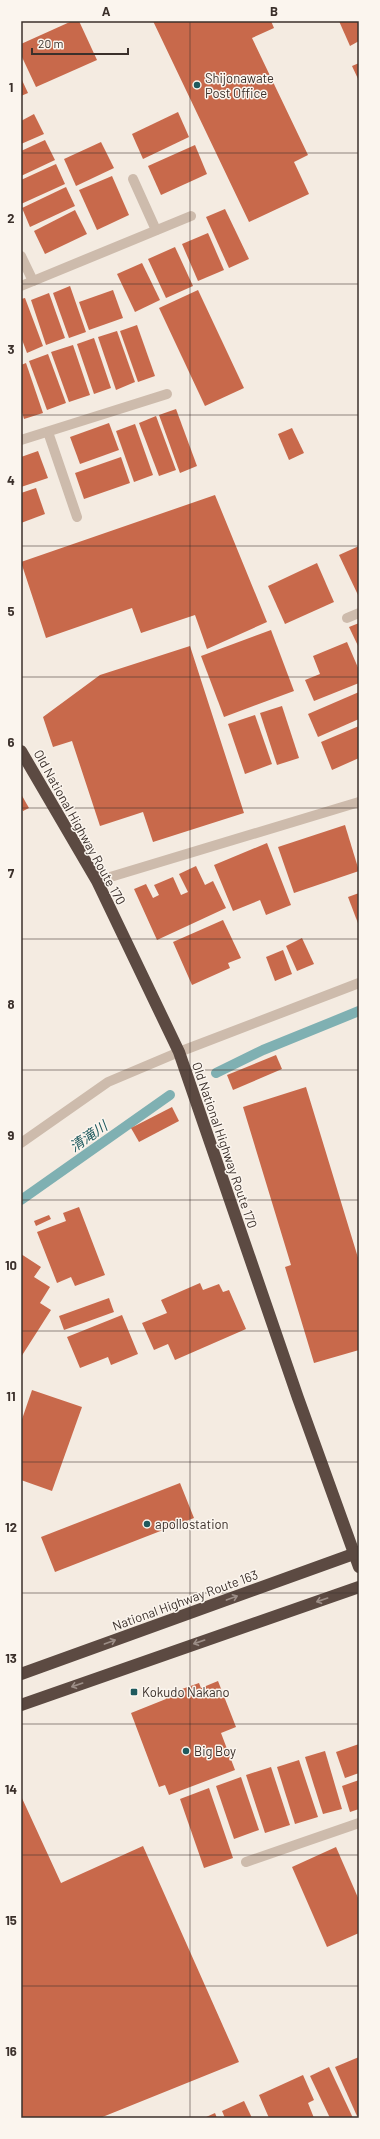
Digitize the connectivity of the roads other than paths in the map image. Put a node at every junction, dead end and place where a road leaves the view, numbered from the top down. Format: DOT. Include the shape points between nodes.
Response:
graph roads {
  1 [pos="133,180"];
  2 [pos="191,216"];
  3 [pos="156,230"];
  4 [pos="21,256"];
  5 [pos="33,282"];
  6 [pos="21,286"];
  7 [pos="167,394"];
  8 [pos="48,432"];
  9 [pos="21,440"];
  10 [pos="77,518"];
  11 [pos="359,613"];
  12 [pos="347,618"];
  13 [pos="21,751"];
  14 [pos="359,802"];
  15 [pos="97,881"];
  16 [pos="359,983"];
  17 [pos="179,1052"];
  18 [pos="21,1143"];
  19 [pos="356,1553"];
  20 [pos="359,1567"];
  21 [pos="359,1587"];
  22 [pos="21,1674"];
  23 [pos="21,1705"];
  24 [pos="359,1823"];
  25 [pos="246,1862"];
  1 -- 3 [label="street"];
  2 -- 3 [label="street"];
  3 -- 5 [label="street"];
  4 -- 5 [label="street"];
  5 -- 6 [label="street"];
  7 -- 8 [label="street"];
  8 -- 9 [label="street"];
  8 -- 10 [label="street"];
  11 -- 12 [label="street"];
  13 -- 15 [label="highway, Old National Highway Route 170"];
  14 -- 15 [label="street"];
  15 -- 17 [label="highway, Old National Highway Route 170"];
  16 -- 17 [label="street"];
  17 -- 18 [label="street" via="108,1082"];
  17 -- 19 [label="highway, Old National Highway Route 170"];
  19 -- 20 [label="highway, Old National Highway Route 170"];
  22 -- 19 [label="highway, National Highway Route 163, one-way"];
  21 -- 23 [label="highway, one-way"];
  24 -- 25 [label="street"];
}
